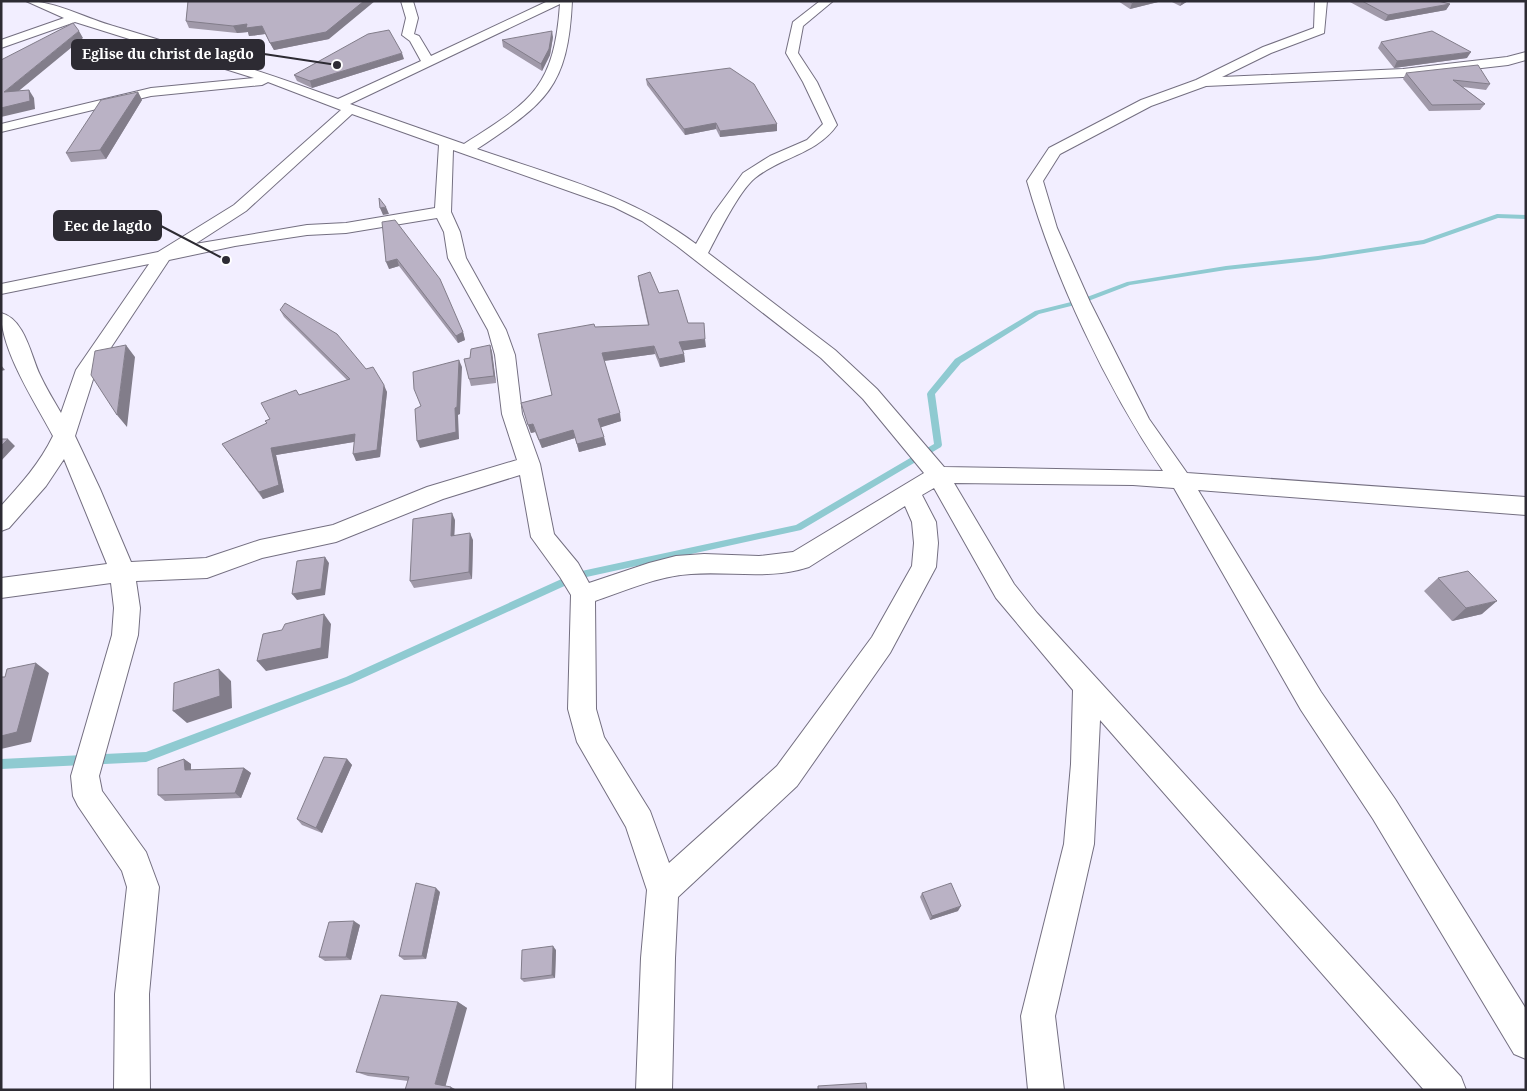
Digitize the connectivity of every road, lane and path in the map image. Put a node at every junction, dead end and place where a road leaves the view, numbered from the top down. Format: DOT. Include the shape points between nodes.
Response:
graph roads {
  1 [pos="32,1"];
  2 [pos="407,1"];
  3 [pos="558,1"];
  4 [pos="566,1"];
  5 [pos="827,1"];
  6 [pos="1321,1"];
  7 [pos="75,18"];
  8 [pos="1,44"];
  9 [pos="1526,56"];
  10 [pos="429,63"];
  11 [pos="275,80"];
  12 [pos="1201,83"];
  13 [pos="345,107"];
  14 [pos="1,128"];
  15 [pos="446,142"];
  16 [pos="466,149"];
  17 [pos="443,212"];
  18 [pos="698,255"];
  19 [pos="162,256"];
  20 [pos="1,288"];
  21 [pos="1,319"];
  22 [pos="64,436"];
  23 [pos="529,464"];
  24 [pos="938,475"];
  25 [pos="1181,481"];
  26 [pos="910,493"];
  27 [pos="1526,506"];
  28 [pos="1,522"];
  29 [pos="122,571"];
  30 [pos="576,582"];
  31 [pos="1,588"];
  32 [pos="1087,686"];
  33 [pos="663,890"];
  34 [pos="1526,1042"];
  35 [pos="132,1090"];
  36 [pos="654,1090"];
  37 [pos="1046,1090"];
  38 [pos="1448,1090"];
  1 -- 7 [label="street"];
  2 -- 10 [label="street" via="412,18 408,35 415,39"];
  3 -- 10 [label="street"];
  4 -- 16 [label="street" via="562,52 552,77 541,93 516,116"];
  5 -- 18 [label="street" via="797,26 792,53 830,125 812,143 775,159 748,176"];
  6 -- 12 [label="street" via="1320,30 1267,50"];
  7 -- 8 [label="street"];
  7 -- 11 [label="street"];
  9 -- 12 [label="street" via="1403,73"];
  10 -- 13 [label="street"];
  11 -- 13 [label="street"];
  11 -- 14 [label="street" via="151,92"];
  12 -- 25 [label="street" via="1146,103 1054,151 1035,181 1049,228 1080,302 1140,422"];
  13 -- 15 [label="street"];
  13 -- 19 [label="street" via="240,208"];
  15 -- 16 [label="street"];
  15 -- 17 [label="street"];
  16 -- 18 [label="street" via="620,204 648,218"];
  17 -- 19 [label="street" via="235,241"];
  17 -- 23 [label="street" via="452,232 457,258 497,330 505,355 512,414"];
  18 -- 24 [label="street" via="828,354 870,394"];
  19 -- 20 [label="street"];
  19 -- 22 [label="street" via="86,370"];
  21 -- 22 [label="street" via="15,336 30,376"];
  22 -- 28 [label="street" via="38,480"];
  22 -- 29 [label="street"];
  23 -- 29 [label="street" via="435,493 336,533 260,549 207,568"];
  23 -- 30 [label="street" via="543,537"];
  24 -- 25 [label="street"];
  24 -- 26 [label="street"];
  24 -- 32 [label="street" via="1005,591"];
  25 -- 27 [label="street"];
  25 -- 34 [label="street" via="1311,701 1384,809"];
  26 -- 30 [label="street" via="800,560 784,565 689,564"];
  26 -- 33 [label="street" via="924,522 924,567 881,645 787,776"];
  29 -- 31 [label="street"];
  29 -- 35 [label="street" via="127,608 125,635 85,776 88,796 135,863 143,887 132,994"];
  30 -- 33 [label="street" via="582,708 591,742 639,821"];
  32 -- 37 [label="street" via="1079,844 1038,1016"];
  32 -- 38 [label="street"];
  33 -- 36 [label="street"];
}
